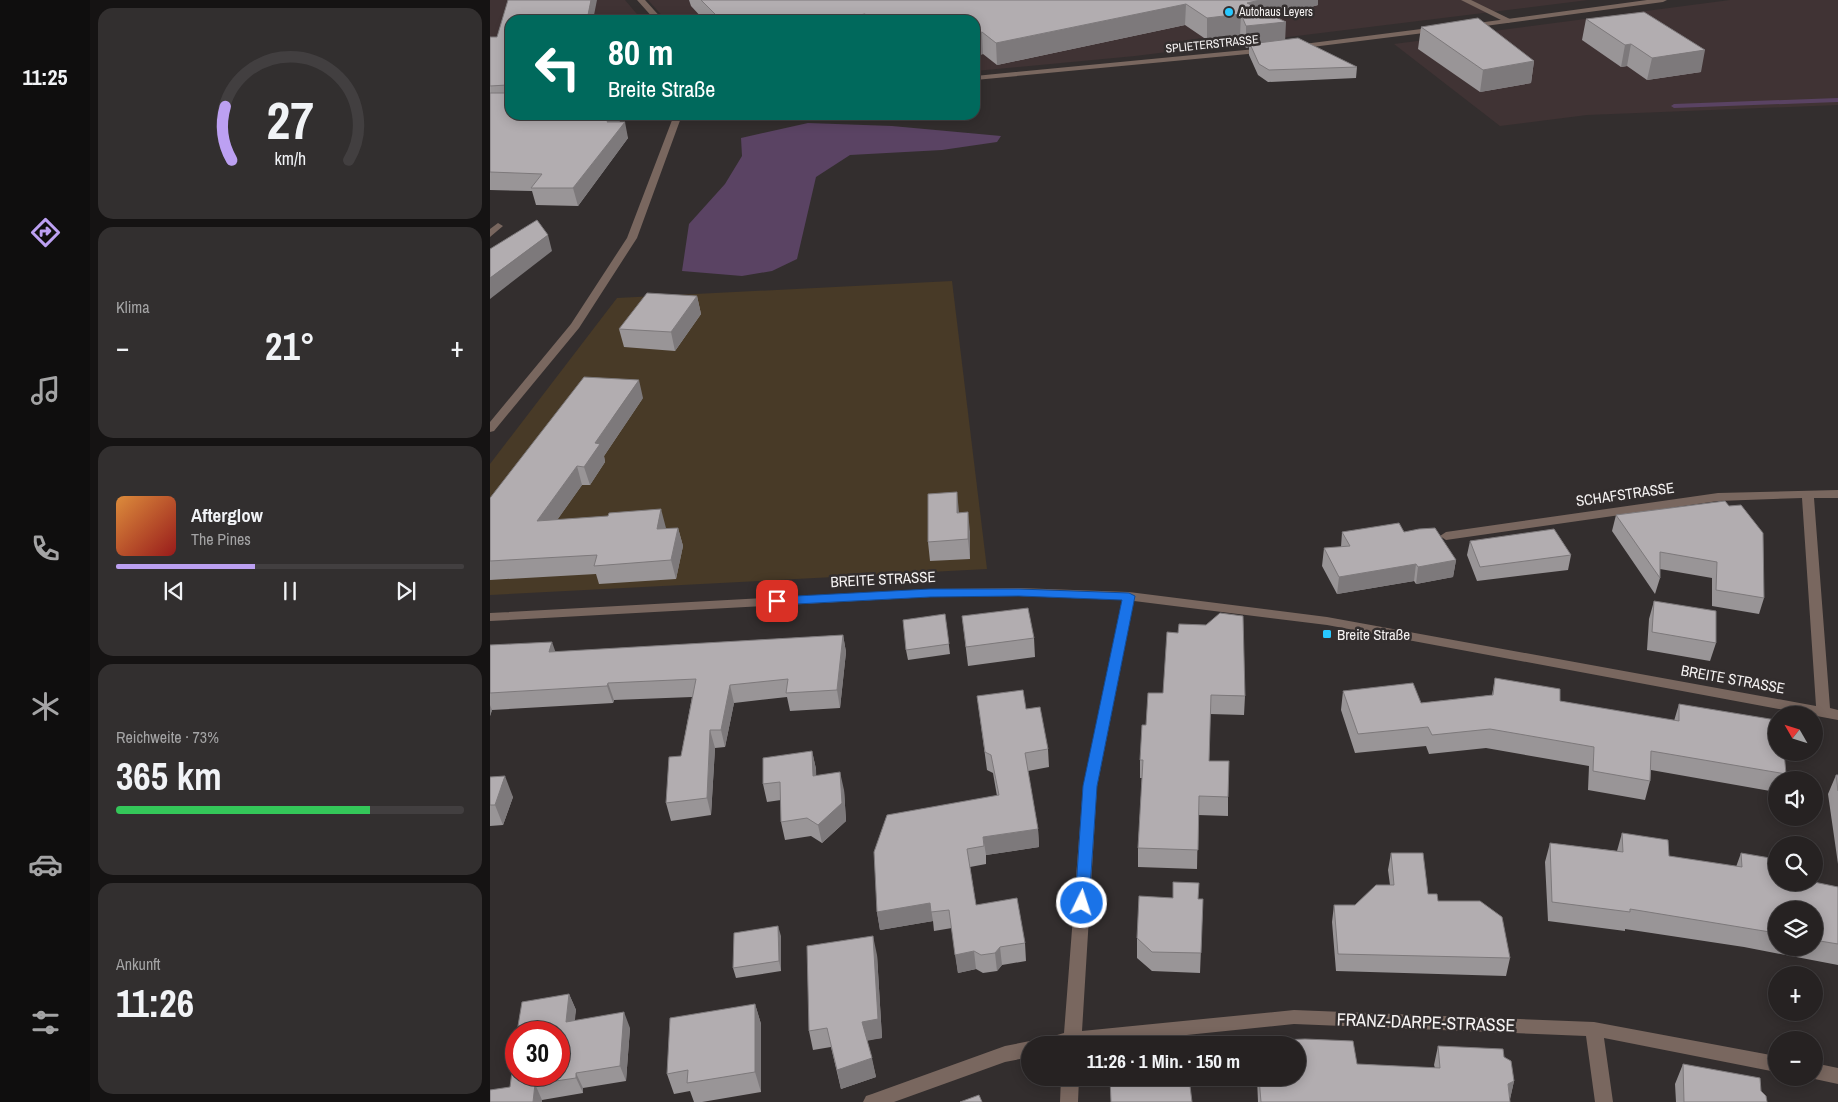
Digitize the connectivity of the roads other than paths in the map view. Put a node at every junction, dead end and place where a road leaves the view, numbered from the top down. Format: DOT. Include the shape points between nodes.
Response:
graph roads {
  1 [pos="641,0"];
  2 [pos="1465,0"];
  3 [pos="1663,0"];
  4 [pos="654,15"];
  5 [pos="1510,21"];
  6 [pos="1460,27"];
  7 [pos="1450,28"];
  8 [pos="1292,47"];
  9 [pos="1272,49"];
  10 [pos="980,78"];
  11 [pos="676,120"];
  12 [pos="494,226"];
  13 [pos="490,234"];
  14 [pos="490,429"];
  15 [pos="1838,494"];
  16 [pos="1808,495"];
  17 [pos="1446,536"];
  18 [pos="1129,596"];
  19 [pos="490,617"];
  20 [pos="1790,706"];
  21 [pos="1823,706"];
  22 [pos="1823,712"];
  23 [pos="1838,715"];
  24 [pos="1594,1029"];
  25 [pos="1072,1036"];
  26 [pos="1125,1036"];
  27 [pos="1021,1050"];
  28 [pos="1768,1062"];
  29 [pos="1823,1073"];
  30 [pos="1838,1076"];
  31 [pos="1070,1086"];
  32 [pos="872,1102"];
  33 [pos="1069,1102"];
  34 [pos="1604,1102"];
  1 -- 4 [label="street"];
  2 -- 5 [label="street"];
  3 -- 5 [label="street"];
  5 -- 6 [label="street"];
  7 -- 8 [label="street"];
  9 -- 10 [label="street, SPLIETERSTRASSE"];
  11 -- 14 [label="street" via="632,238 575,326"];
  12 -- 13 [label="street"];
  15 -- 16 [label="street, SCHAFSTRASSE"];
  16 -- 17 [label="street, SCHAFSTRASSE" via="1718,496"];
  16 -- 21 [label="street"];
  18 -- 19 [label="street, BREITE STRASSE" via="930,593"];
  18 -- 20 [label="street, BREITE STRASSE" via="1327,621"];
  18 -- 25 [label="street" via="1090,786"];
  22 -- 23 [label="street, BREITE STRASSE"];
  24 -- 26 [label="street, FRANZ-DARPE-STRASSE" via="1294,1017"];
  24 -- 28 [label="street, FRANZ-DARPE-STRASSE"];
  24 -- 34 [label="street"];
  27 -- 32 [label="street"];
  29 -- 30 [label="street"];
  31 -- 33 [label="street"];
}
